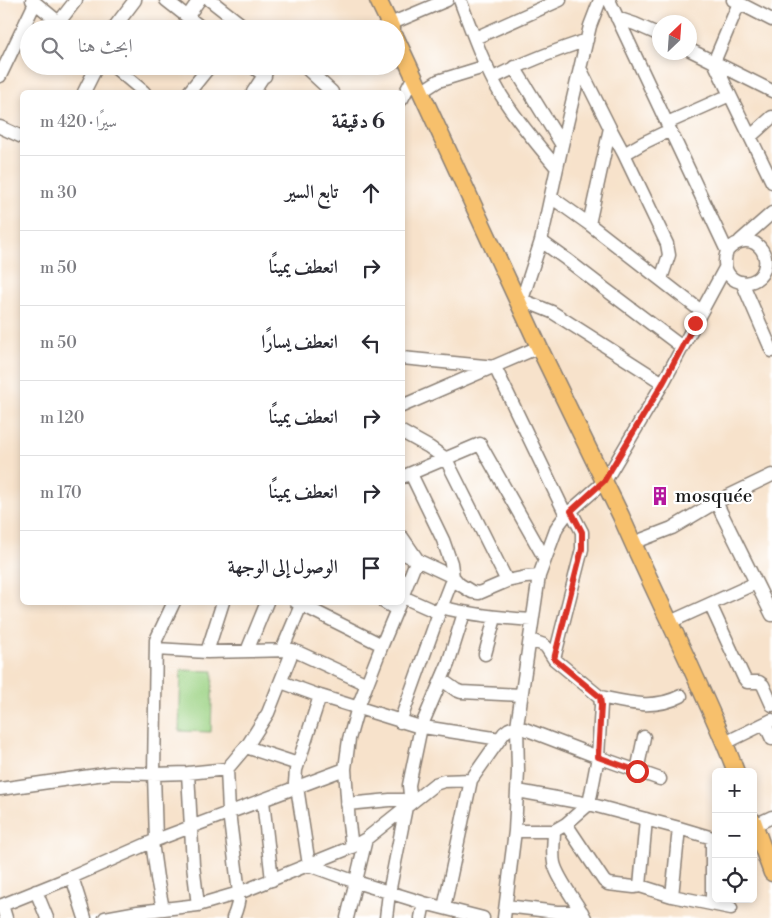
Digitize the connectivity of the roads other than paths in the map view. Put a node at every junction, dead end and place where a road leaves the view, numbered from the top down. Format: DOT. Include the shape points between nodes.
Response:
graph roads {
  1 [pos="76,0"];
  2 [pos="135,0"];
  3 [pos="166,0"];
  4 [pos="199,0"];
  5 [pos="210,0"];
  6 [pos="378,0"];
  7 [pos="447,0"];
  8 [pos="460,0"];
  9 [pos="560,0"];
  10 [pos="600,0"];
  11 [pos="609,0"];
  12 [pos="736,1"];
  13 [pos="34,2"];
  14 [pos="188,16"];
  15 [pos="617,18"];
  16 [pos="26,20"];
  17 [pos="57,20"];
  18 [pos="66,20"];
  19 [pos="120,20"];
  20 [pos="193,20"];
  21 [pos="236,20"];
  22 [pos="388,20"];
  23 [pos="772,20"];
  24 [pos="405,23"];
  25 [pos="652,31"];
  26 [pos="20,33"];
  27 [pos="475,38"];
  28 [pos="587,40"];
  29 [pos="697,54"];
  30 [pos="405,56"];
  31 [pos="714,62"];
  32 [pos="487,66"];
  33 [pos="514,67"];
  34 [pos="580,68"];
  35 [pos="92,75"];
  36 [pos="123,75"];
  37 [pos="203,75"];
  38 [pos="265,75"];
  39 [pos="314,75"];
  40 [pos="0,76"];
  41 [pos="414,76"];
  42 [pos="493,78"];
  43 [pos="129,80"];
  44 [pos="85,90"];
  45 [pos="124,90"];
  46 [pos="142,90"];
  47 [pos="191,90"];
  48 [pos="255,90"];
  49 [pos="330,90"];
  50 [pos="772,91"];
  51 [pos="421,92"];
  52 [pos="405,93"];
  53 [pos="730,95"];
  54 [pos="772,117"];
  55 [pos="668,126"];
  56 [pos="0,127"];
  57 [pos="610,128"];
  58 [pos="20,136"];
  59 [pos="750,136"];
  60 [pos="562,145"];
  61 [pos="624,154"];
  62 [pos="557,168"];
  63 [pos="772,182"];
  64 [pos="550,197"];
  65 [pos="771,217"];
  66 [pos="589,224"];
  67 [pos="540,241"];
  68 [pos="740,241"];
  69 [pos="726,251"];
  70 [pos="725,268"];
  71 [pos="661,280"];
  72 [pos="742,282"];
  73 [pos="521,303"];
  74 [pos="701,311"];
  75 [pos="682,347"];
  76 [pos="539,348"];
  77 [pos="772,352"];
  78 [pos="405,358"];
  79 [pos="495,367"];
  80 [pos="663,383"];
  81 [pos="405,405"];
  82 [pos="405,434"];
  83 [pos="446,459"];
  84 [pos="407,475"];
  85 [pos="772,475"];
  86 [pos="604,481"];
  87 [pos="716,502"];
  88 [pos="568,513"];
  89 [pos="405,541"];
  90 [pos="633,543"];
  91 [pos="405,554"];
  92 [pos="417,559"];
  93 [pos="545,559"];
  94 [pos="539,576"];
  95 [pos="453,577"];
  96 [pos="507,581"];
  97 [pos="756,583"];
  98 [pos="405,589"];
  99 [pos="405,603"];
  100 [pos="710,604"];
  101 [pos="173,605"];
  102 [pos="222,605"];
  103 [pos="266,605"];
  104 [pos="299,605"];
  105 [pos="301,605"];
  106 [pos="399,605"];
  107 [pos="440,610"];
  108 [pos="464,613"];
  109 [pos="772,615"];
  110 [pos="494,618"];
  111 [pos="532,620"];
  112 [pos="670,622"];
  113 [pos="530,640"];
  114 [pos="382,645"];
  115 [pos="156,648"];
  116 [pos="287,650"];
  117 [pos="247,651"];
  118 [pos="207,652"];
  119 [pos="485,654"];
  120 [pos="554,659"];
  121 [pos="442,680"];
  122 [pos="281,682"];
  123 [pos="366,684"];
  124 [pos="521,695"];
  125 [pos="320,696"];
  126 [pos="681,696"];
  127 [pos="600,697"];
  128 [pos="772,705"];
  129 [pos="358,707"];
  130 [pos="400,722"];
  131 [pos="768,722"];
  132 [pos="517,726"];
  133 [pos="421,727"];
  134 [pos="644,736"];
  135 [pos="772,738"];
  136 [pos="500,739"];
  137 [pos="726,742"];
  138 [pos="246,747"];
  139 [pos="598,757"];
  140 [pos="298,764"];
  141 [pos="735,768"];
  142 [pos="227,769"];
  143 [pos="345,769"];
  144 [pos="637,771"];
  145 [pos="188,772"];
  146 [pos="154,774"];
  147 [pos="660,779"];
  148 [pos="471,780"];
  149 [pos="297,787"];
  150 [pos="0,789"];
  151 [pos="518,791"];
  152 [pos="263,801"];
  153 [pos="410,803"];
  154 [pos="348,804"];
  155 [pos="589,804"];
  156 [pos="229,812"];
  157 [pos="772,817"];
  158 [pos="646,819"];
  159 [pos="757,822"];
  160 [pos="566,824"];
  161 [pos="192,827"];
  162 [pos="679,828"];
  163 [pos="515,831"];
  164 [pos="554,831"];
  165 [pos="712,837"];
  166 [pos="366,839"];
  167 [pos="154,841"];
  168 [pos="352,847"];
  169 [pos="759,851"];
  170 [pos="713,858"];
  171 [pos="309,865"];
  172 [pos="772,873"];
  173 [pos="72,878"];
  174 [pos="272,880"];
  175 [pos="356,882"];
  176 [pos="640,886"];
  177 [pos="36,891"];
  178 [pos="239,893"];
  179 [pos="389,893"];
  180 [pos="672,896"];
  181 [pos="424,903"];
  182 [pos="712,904"];
  183 [pos="1,905"];
  184 [pos="198,905"];
  185 [pos="444,908"];
  186 [pos="731,908"];
  187 [pos="163,909"];
  188 [pos="505,912"];
  189 [pos="584,915"];
  190 [pos="6,918"];
  191 [pos="48,918"];
  192 [pos="85,918"];
  193 [pos="105,918"];
  194 [pos="233,918"];
  195 [pos="347,918"];
  196 [pos="386,918"];
  197 [pos="421,918"];
  198 [pos="483,918"];
  1 -- 18 [label="street"];
  2 -- 19 [label="street"];
  3 -- 14 [label="street"];
  4 -- 14 [label="street"];
  5 -- 21 [label="street"];
  6 -- 22 [label="main road"];
  7 -- 24 [label="street"];
  8 -- 27 [label="street"];
  9 -- 27 [label="street"];
  10 -- 28 [label="street"];
  11 -- 15 [label="street"];
  12 -- 23 [label="street"];
  12 -- 31 [label="street"];
  13 -- 16 [label="street"];
  13 -- 17 [label="street"];
  14 -- 20 [label="street"];
  15 -- 25 [label="street"];
  15 -- 55 [label="street"];
  26 -- 40 [label="street"];
  27 -- 32 [label="street"];
  28 -- 33 [label="street"];
  28 -- 34 [label="street"];
  29 -- 31 [label="street"];
  30 -- 41 [label="main road"];
  31 -- 50 [label="street"];
  31 -- 53 [label="street"];
  32 -- 42 [label="street"];
  32 -- 51 [label="street" via="438,82"];
  33 -- 42 [label="street"];
  33 -- 60 [label="street"];
  34 -- 57 [label="street"];
  34 -- 60 [label="street"];
  35 -- 44 [label="street"];
  36 -- 43 [label="street"];
  37 -- 47 [label="street"];
  38 -- 48 [label="street"];
  39 -- 49 [label="street"];
  41 -- 51 [label="main road"];
  41 -- 52 [label="street"];
  42 -- 62 [label="street" via="523,126"];
  43 -- 45 [label="street"];
  43 -- 46 [label="street"];
  51 -- 73 [label="main road"];
  53 -- 55 [label="street"];
  53 -- 59 [label="street"];
  54 -- 59 [label="street"];
  55 -- 61 [label="street"];
  55 -- 69 [label="street"];
  56 -- 58 [label="street"];
  57 -- 61 [label="street"];
  57 -- 66 [label="street"];
  59 -- 63 [label="street"];
  60 -- 62 [label="street"];
  61 -- 71 [label="street" via="667,244 669,255"];
  62 -- 64 [label="street"];
  64 -- 66 [label="street"];
  64 -- 67 [label="street"];
  65 -- 68 [label="street"];
  66 -- 71 [label="street"];
  67 -- 73 [label="street"];
  67 -- 75 [label="street"];
  68 -- 69 [label="street"];
  68 -- 72 [label="street" via="757,245 766,260 760,276 753,281"];
  69 -- 70 [label="street"];
  70 -- 72 [label="street" via="729,276"];
  70 -- 74 [label="street"];
  71 -- 74 [label="street"];
  72 -- 77 [label="street"];
  73 -- 76 [label="main road"];
  73 -- 80 [label="street" via="552,312"];
  74 -- 75 [label="street"];
  75 -- 80 [label="street"];
  76 -- 79 [label="street"];
  76 -- 86 [label="main road"];
  78 -- 79 [label="street"];
  79 -- 81 [label="street"];
  79 -- 88 [label="street"];
  80 -- 86 [label="street"];
  82 -- 83 [label="street"];
  83 -- 84 [label="street"];
  83 -- 93 [label="street" via="480,444"];
  83 -- 96 [label="street"];
  84 -- 95 [label="street" via="443,540"];
  85 -- 87 [label="street"];
  86 -- 88 [label="street"];
  86 -- 90 [label="main road"];
  87 -- 90 [label="street" via="672,528"];
  87 -- 97 [label="street"];
  88 -- 93 [label="street" via="557,527"];
  88 -- 120 [label="street" via="582,532 582,543"];
  89 -- 92 [label="street"];
  90 -- 112 [label="main road"];
  91 -- 92 [label="street"];
  92 -- 95 [label="street"];
  92 -- 98 [label="street"];
  93 -- 94 [label="street"];
  94 -- 96 [label="street"];
  94 -- 111 [label="street"];
  95 -- 96 [label="street" via="472,592"];
  95 -- 107 [label="street"];
  97 -- 100 [label="street"];
  97 -- 109 [label="street"];
  99 -- 107 [label="street"];
  100 -- 112 [label="street"];
  100 -- 128 [label="street" via="744,678 747,682 761,683"];
  101 -- 115 [label="street" via="156,640"];
  102 -- 118 [label="street"];
  103 -- 117 [label="street"];
  104 -- 116 [label="street"];
  105 -- 114 [label="street"];
  106 -- 114 [label="street"];
  107 -- 108 [label="street"];
  107 -- 130 [label="street"];
  108 -- 110 [label="street"];
  108 -- 121 [label="street"];
  110 -- 111 [label="street"];
  110 -- 119 [label="street"];
  111 -- 113 [label="street"];
  112 -- 137 [label="main road"];
  113 -- 120 [label="street" via="544,645"];
  113 -- 124 [label="street"];
  114 -- 123 [label="street"];
  115 -- 118 [label="street"];
  115 -- 146 [label="street"];
  116 -- 117 [label="street"];
  116 -- 122 [label="street"];
  116 -- 123 [label="street"];
  117 -- 118 [label="street"];
  120 -- 127 [label="street"];
  121 -- 124 [label="street" via="461,692"];
  121 -- 133 [label="street"];
  122 -- 125 [label="street"];
  122 -- 138 [label="street" via="268,713"];
  123 -- 129 [label="street"];
  124 -- 132 [label="street"];
  125 -- 129 [label="street"];
  125 -- 140 [label="street"];
  126 -- 127 [label="street" via="653,705"];
  127 -- 139 [label="street"];
  129 -- 130 [label="street"];
  129 -- 143 [label="street"];
  130 -- 133 [label="street"];
  131 -- 135 [label="street"];
  131 -- 137 [label="street"];
  132 -- 136 [label="street"];
  132 -- 139 [label="street"];
  132 -- 151 [label="street"];
  133 -- 136 [label="street"];
  133 -- 153 [label="street" via="409,785"];
  134 -- 144 [label="street"];
  136 -- 148 [label="street"];
  137 -- 141 [label="main road"];
  138 -- 140 [label="street"];
  138 -- 142 [label="street"];
  139 -- 144 [label="street"];
  139 -- 155 [label="street"];
  140 -- 149 [label="street"];
  142 -- 145 [label="street"];
  142 -- 156 [label="street"];
  143 -- 149 [label="street"];
  143 -- 154 [label="street"];
  144 -- 147 [label="street"];
  145 -- 146 [label="street"];
  145 -- 161 [label="street"];
  146 -- 150 [label="street" via="111,773"];
  146 -- 167 [label="street"];
  148 -- 153 [label="street" via="435,784"];
  148 -- 185 [label="street"];
  149 -- 152 [label="street"];
  149 -- 171 [label="street"];
  151 -- 155 [label="street"];
  151 -- 163 [label="street"];
  152 -- 156 [label="street"];
  152 -- 174 [label="street"];
  153 -- 154 [label="street" via="398,800"];
  153 -- 166 [label="street"];
  153 -- 179 [label="street"];
  154 -- 168 [label="street"];
  155 -- 158 [label="street"];
  155 -- 160 [label="street"];
  156 -- 161 [label="street"];
  156 -- 178 [label="street"];
  157 -- 159 [label="street"];
  158 -- 162 [label="street"];
  158 -- 176 [label="street"];
  160 -- 164 [label="street"];
  160 -- 176 [label="street" via="604,881"];
  161 -- 167 [label="street"];
  161 -- 184 [label="street"];
  162 -- 165 [label="street"];
  162 -- 180 [label="street"];
  163 -- 164 [label="street"];
  163 -- 188 [label="street"];
  164 -- 189 [label="street" via="555,867"];
  166 -- 168 [label="street"];
  166 -- 175 [label="street"];
  167 -- 173 [label="street"];
  167 -- 187 [label="street"];
  168 -- 171 [label="street"];
  169 -- 172 [label="main road"];
  170 -- 182 [label="street"];
  171 -- 174 [label="street"];
  171 -- 175 [label="street"];
  173 -- 177 [label="street"];
  173 -- 192 [label="street"];
  174 -- 178 [label="street"];
  175 -- 179 [label="street"];
  175 -- 195 [label="street"];
  176 -- 180 [label="street"];
  177 -- 183 [label="street"];
  177 -- 191 [label="street"];
  178 -- 184 [label="street"];
  178 -- 194 [label="street" via="240,900"];
  179 -- 181 [label="street"];
  179 -- 196 [label="street"];
  180 -- 182 [label="street"];
  181 -- 185 [label="street"];
  181 -- 197 [label="street"];
  182 -- 186 [label="street"];
  183 -- 190 [label="street"];
  184 -- 187 [label="street"];
  185 -- 198 [label="street"];
  187 -- 193 [label="street"];
  188 -- 189 [label="street"];
}
